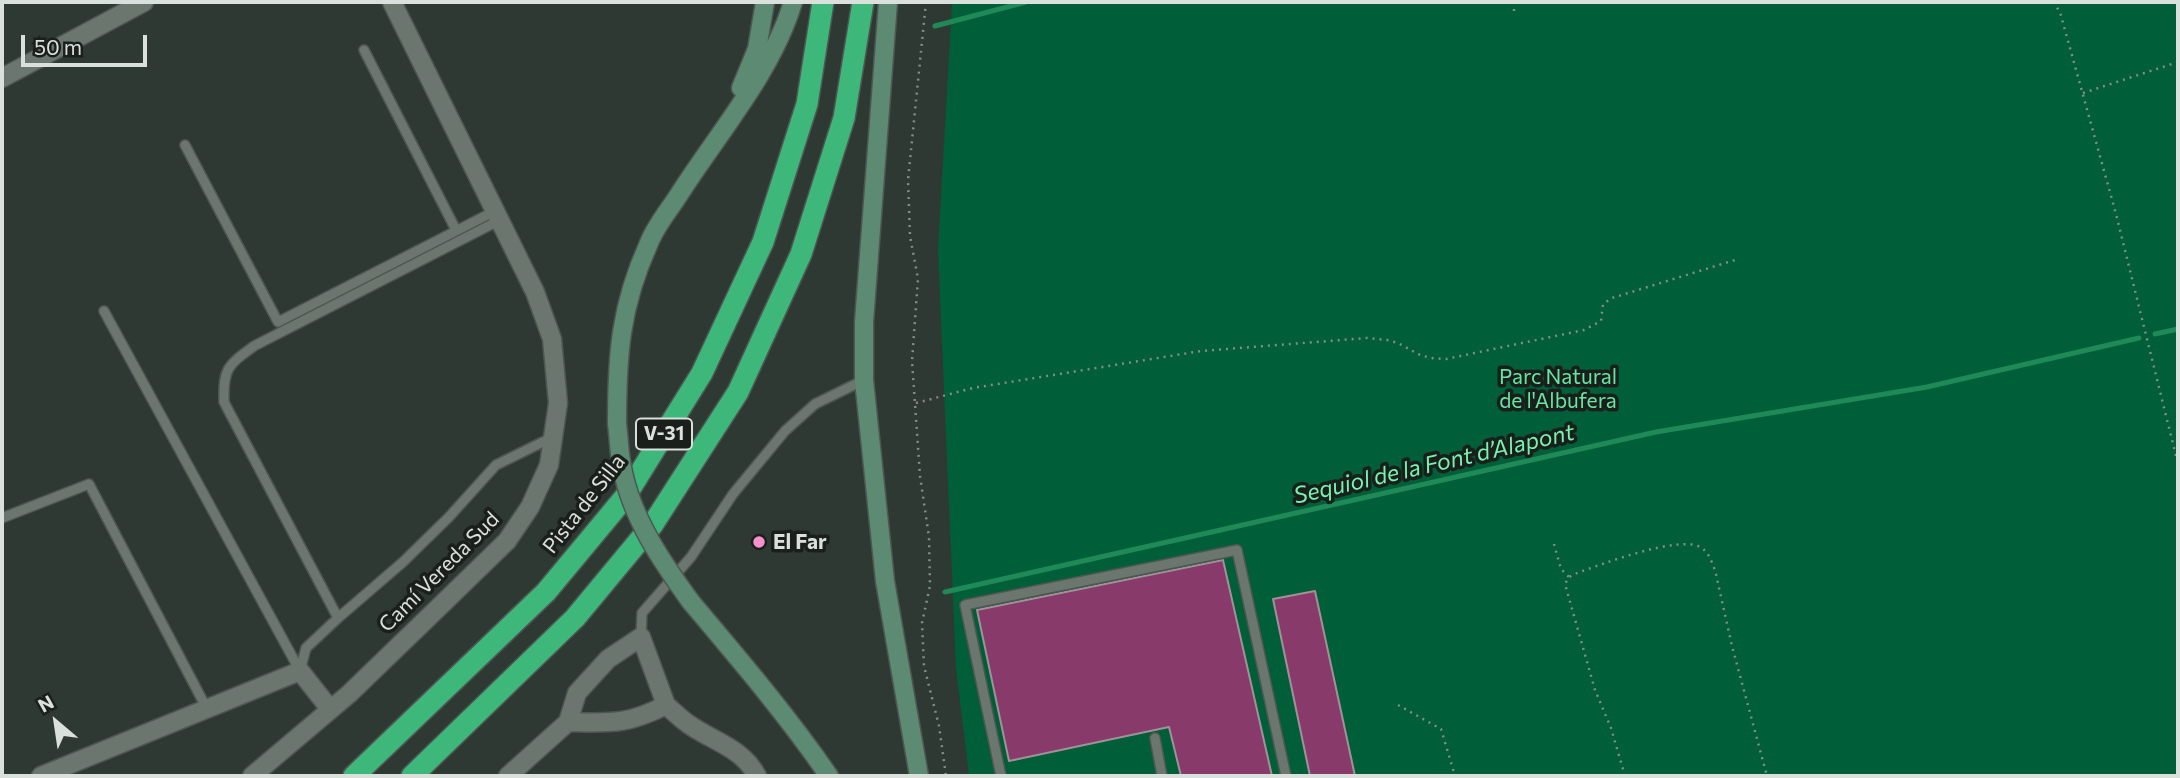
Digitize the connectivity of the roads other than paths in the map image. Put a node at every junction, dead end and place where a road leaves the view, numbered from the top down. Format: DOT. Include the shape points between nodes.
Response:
graph roads {
  1 [pos="144,2"];
  2 [pos="392,2"];
  3 [pos="765,2"];
  4 [pos="793,2"];
  5 [pos="823,2"];
  6 [pos="863,2"];
  7 [pos="888,2"];
  8 [pos="364,50"];
  9 [pos="2,78"];
  10 [pos="714,141"];
  11 [pos="185,145"];
  12 [pos="498,215"];
  13 [pos="456,230"];
  14 [pos="104,311"];
  15 [pos="864,380"];
  16 [pos="553,437"];
  17 [pos="2,518"];
  18 [pos="338,618"];
  19 [pos="641,637"];
  20 [pos="300,671"];
  21 [pos="666,705"];
  22 [pos="208,709"];
  23 [pos="330,709"];
  24 [pos="568,722"];
  25 [pos="1155,738"];
  26 [pos="41,776"];
  27 [pos="251,776"];
  28 [pos="354,776"];
  29 [pos="412,776"];
  30 [pos="508,776"];
  31 [pos="757,776"];
  32 [pos="829,776"];
  33 [pos="919,776"];
  34 [pos="1001,776"];
  35 [pos="1162,776"];
  36 [pos="1286,776"];
  1 -- 9 [label="street"];
  2 -- 12 [label="street, Camí Vereda Sud"];
  3 -- 10 [label="main road" via="757,48"];
  4 -- 10 [label="main road" via="757,80"];
  5 -- 28 [label="highway, Pista de Silla / V-31" via="807,104 767,230 702,373 625,497 546,592"];
  6 -- 29 [label="highway, V-31" via="844,118 805,242 738,392 653,524 575,618"];
  7 -- 15 [label="main road" via="864,322"];
  8 -- 13 [label="lane"];
  10 -- 32 [label="main road, bridge" via="649,240 626,305 617,363 622,469 660,559"];
  11 -- 13 [label="lane" via="278,322"];
  12 -- 13 [label="lane"];
  12 -- 16 [label="street, Camí Vereda Sud" via="552,339 558,403"];
  12 -- 18 [label="lane" via="254,346 231,363 223,381 224,402"];
  14 -- 20 [label="lane"];
  15 -- 19 [label="lane" via="815,404 785,431 733,494 691,557 642,613"];
  15 -- 33 [label="main road" via="885,581"];
  16 -- 18 [label="lane" via="496,465 403,562"];
  16 -- 23 [label="street, Camí Vereda Sud" via="549,465 530,507 507,541"];
  17 -- 22 [label="lane" via="89,484"];
  18 -- 20 [label="lane" via="306,648"];
  19 -- 21 [label="street"];
  19 -- 24 [label="street" via="608,659 577,694"];
  20 -- 22 [label="street"];
  20 -- 23 [label="street"];
  21 -- 24 [label="street" via="618,723"];
  21 -- 31 [label="street" via="688,724 730,747"];
  22 -- 26 [label="street"];
  23 -- 27 [label="street, Camí Vereda Sud"];
  24 -- 30 [label="street"];
  25 -- 35 [label="lane"];
  34 -- 36 [label="lane" via="965,605 1237,550"];
}
